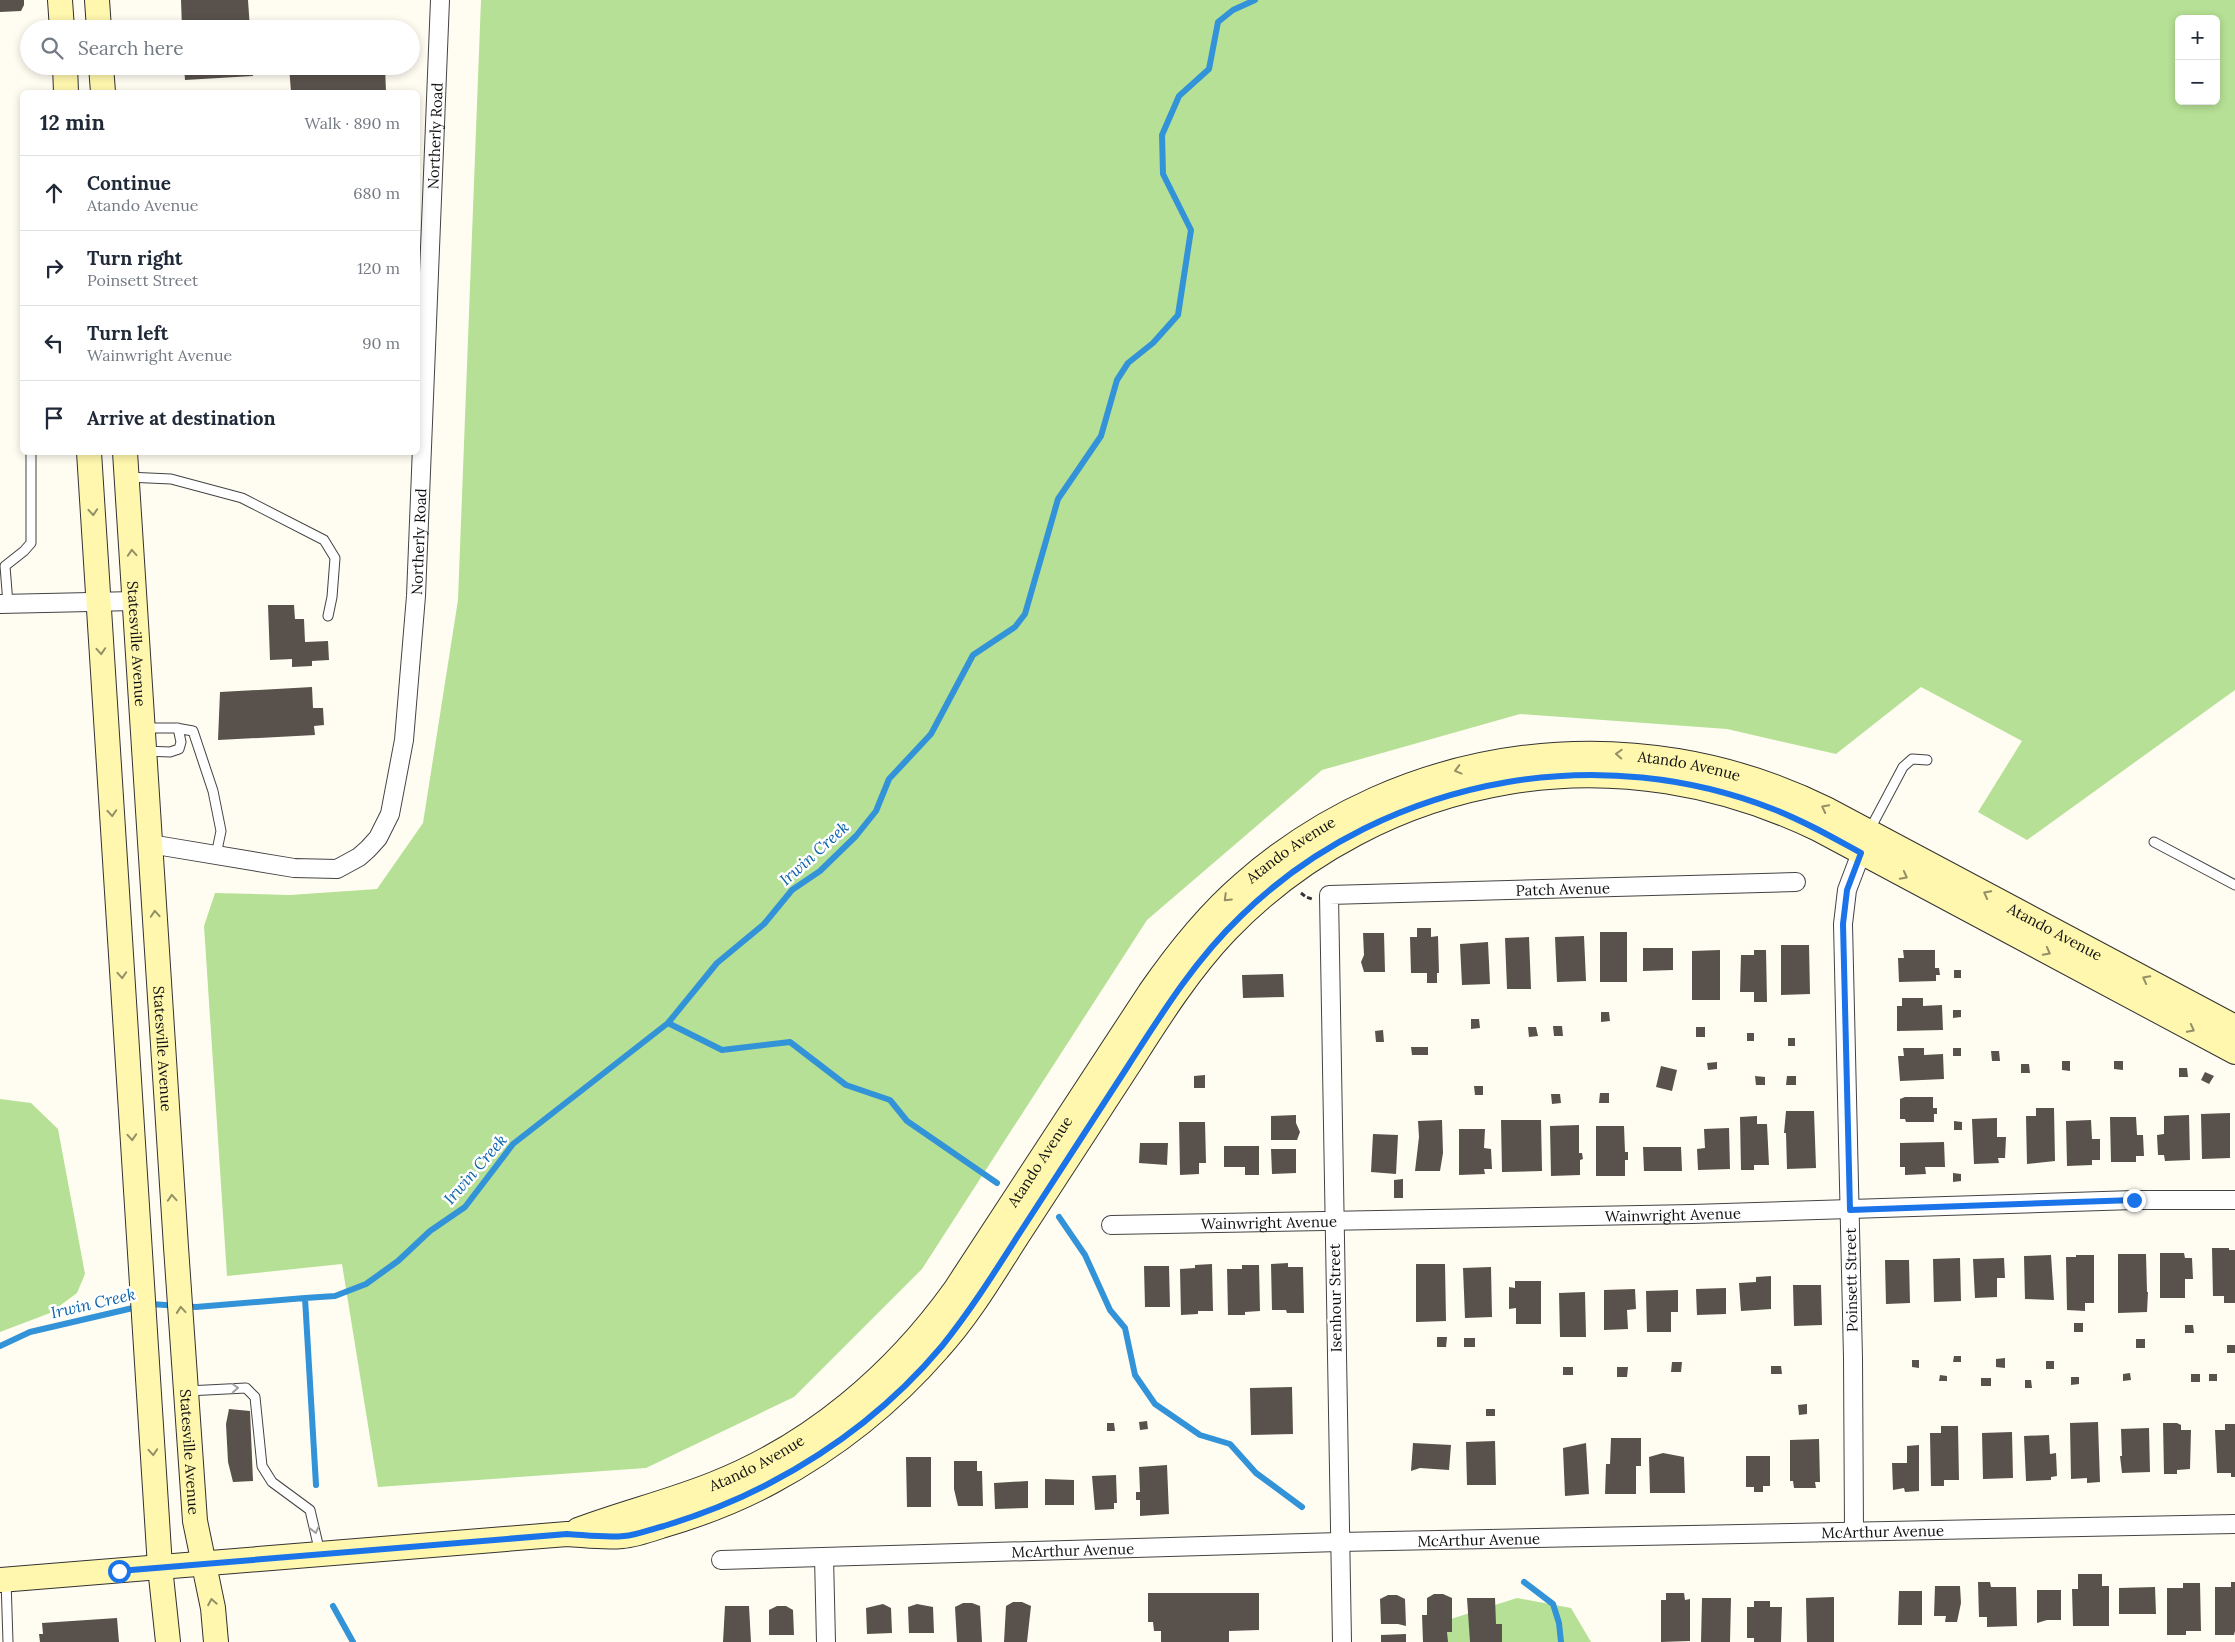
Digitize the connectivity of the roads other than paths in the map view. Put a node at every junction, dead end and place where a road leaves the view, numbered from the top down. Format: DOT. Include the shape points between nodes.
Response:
graph roads {
  1 [pos="60,0"];
  2 [pos="97,0"];
  3 [pos="440,0"];
  4 [pos="61,20"];
  5 [pos="98,20"];
  6 [pos="65,75"];
  7 [pos="102,75"];
  8 [pos="66,90"];
  9 [pos="103,90"];
  10 [pos="31,455"];
  11 [pos="89,455"];
  12 [pos="126,455"];
  13 [pos="127,477"];
  14 [pos="3,566"];
  15 [pos="98,602"];
  16 [pos="135,602"];
  17 [pos="4,604"];
  18 [pos="328,616"];
  19 [pos="178,728"];
  20 [pos="144,740"];
  21 [pos="1927,760"];
  22 [pos="1865,842"];
  23 [pos="2154,842"];
  24 [pos="150,844"];
  25 [pos="216,855"];
  26 [pos="1796,882"];
  27 [pos="2235,885"];
  28 [pos="1329,895"];
  29 [pos="2235,1027"];
  30 [pos="2235,1052"];
  31 [pos="2235,1200"];
  32 [pos="1850,1210"];
  33 [pos="1334,1220"];
  34 [pos="1110,1225"];
  35 [pos="186,1391"];
  36 [pos="2235,1524"];
  37 [pos="1854,1530"];
  38 [pos="1339,1542"];
  39 [pos="320,1554"];
  40 [pos="824,1557"];
  41 [pos="722,1560"];
  42 [pos="204,1564"];
  43 [pos="160,1567"];
  44 [pos="3,1580"];
  45 [pos="8,1642"];
  46 [pos="168,1642"];
  47 [pos="216,1642"];
  48 [pos="826,1642"];
  49 [pos="1342,1642"];
  1 -- 4 [label="main road"];
  2 -- 5 [label="main road"];
  3 -- 25 [label="street, Northerly Road" via="416,596 404,740 394,802 378,838 359,857 337,869 294,868"];
  6 -- 8 [label="main road"];
  7 -- 9 [label="main road"];
  10 -- 14 [label="lane" via="31,543 24,552"];
  11 -- 15 [label="main road, one-way"];
  12 -- 13 [label="main road, Statesville Avenue"];
  16 -- 13 [label="main road, Statesville Avenue, one-way"];
  13 -- 18 [label="lane" via="170,479 242,498 324,540 335,558"];
  14 -- 17 [label="lane"];
  15 -- 16 [label="street"];
  15 -- 17 [label="street"];
  15 -- 43 [label="main road, one-way"];
  16 -- 20 [label="main road, Statesville Avenue"];
  19 -- 20 [label="lane"];
  19 -- 20 [label="lane" via="179,749 170,752"];
  19 -- 25 [label="lane" via="193,731 213,791 221,830"];
  20 -- 24 [label="main road, Statesville Avenue"];
  21 -- 22 [label="lane" via="1912,759 1903,767"];
  29 -- 22 [label="main road, Atando Avenue, one-way"];
  22 -- 30 [label="main road, Atando Avenue, one-way"];
  22 -- 32 [label="street, Poinsett Street" via="1847,890 1843,924"];
  22 -- 39 [label="main road, Atando Avenue" via="1699,787 1621,776 1550,777 1473,789 1413,807 1351,835 1276,886 1209,950 1168,1004 974,1303 941,1346 887,1402 828,1448 743,1496 675,1522 624,1536 567,1534"];
  23 -- 27 [label="lane"];
  24 -- 25 [label="street, Northerly Road"];
  35 -- 24 [label="main road, Statesville Avenue, one-way"];
  26 -- 28 [label="street, Patch Avenue"];
  28 -- 33 [label="street, Isenhour Street"];
  31 -- 32 [label="street, Wainwright Avenue" via="2134,1200"];
  32 -- 33 [label="street, Wainwright Avenue"];
  32 -- 37 [label="street, Poinsett Street"];
  33 -- 34 [label="street, Wainwright Avenue"];
  33 -- 38 [label="street, Isenhour Street"];
  35 -- 39 [label="lane, one-way" via="246,1388 255,1397 262,1466 272,1482 310,1510"];
  35 -- 42 [label="main road, Statesville Avenue" via="195,1521"];
  36 -- 37 [label="street, McArthur Avenue"];
  37 -- 38 [label="street, McArthur Avenue"];
  38 -- 40 [label="street, McArthur Avenue"];
  38 -- 49 [label="street, Isenhour Street"];
  39 -- 42 [label="main road, Atando Avenue"];
  40 -- 41 [label="street, McArthur Avenue"];
  40 -- 48 [label="street"];
  42 -- 43 [label="main road, Atando Avenue"];
  47 -- 42 [label="main road, Statesville Avenue, one-way"];
  43 -- 44 [label="main road, Atando Avenue"];
  43 -- 46 [label="main road"];
  44 -- 45 [label="lane"];
}
